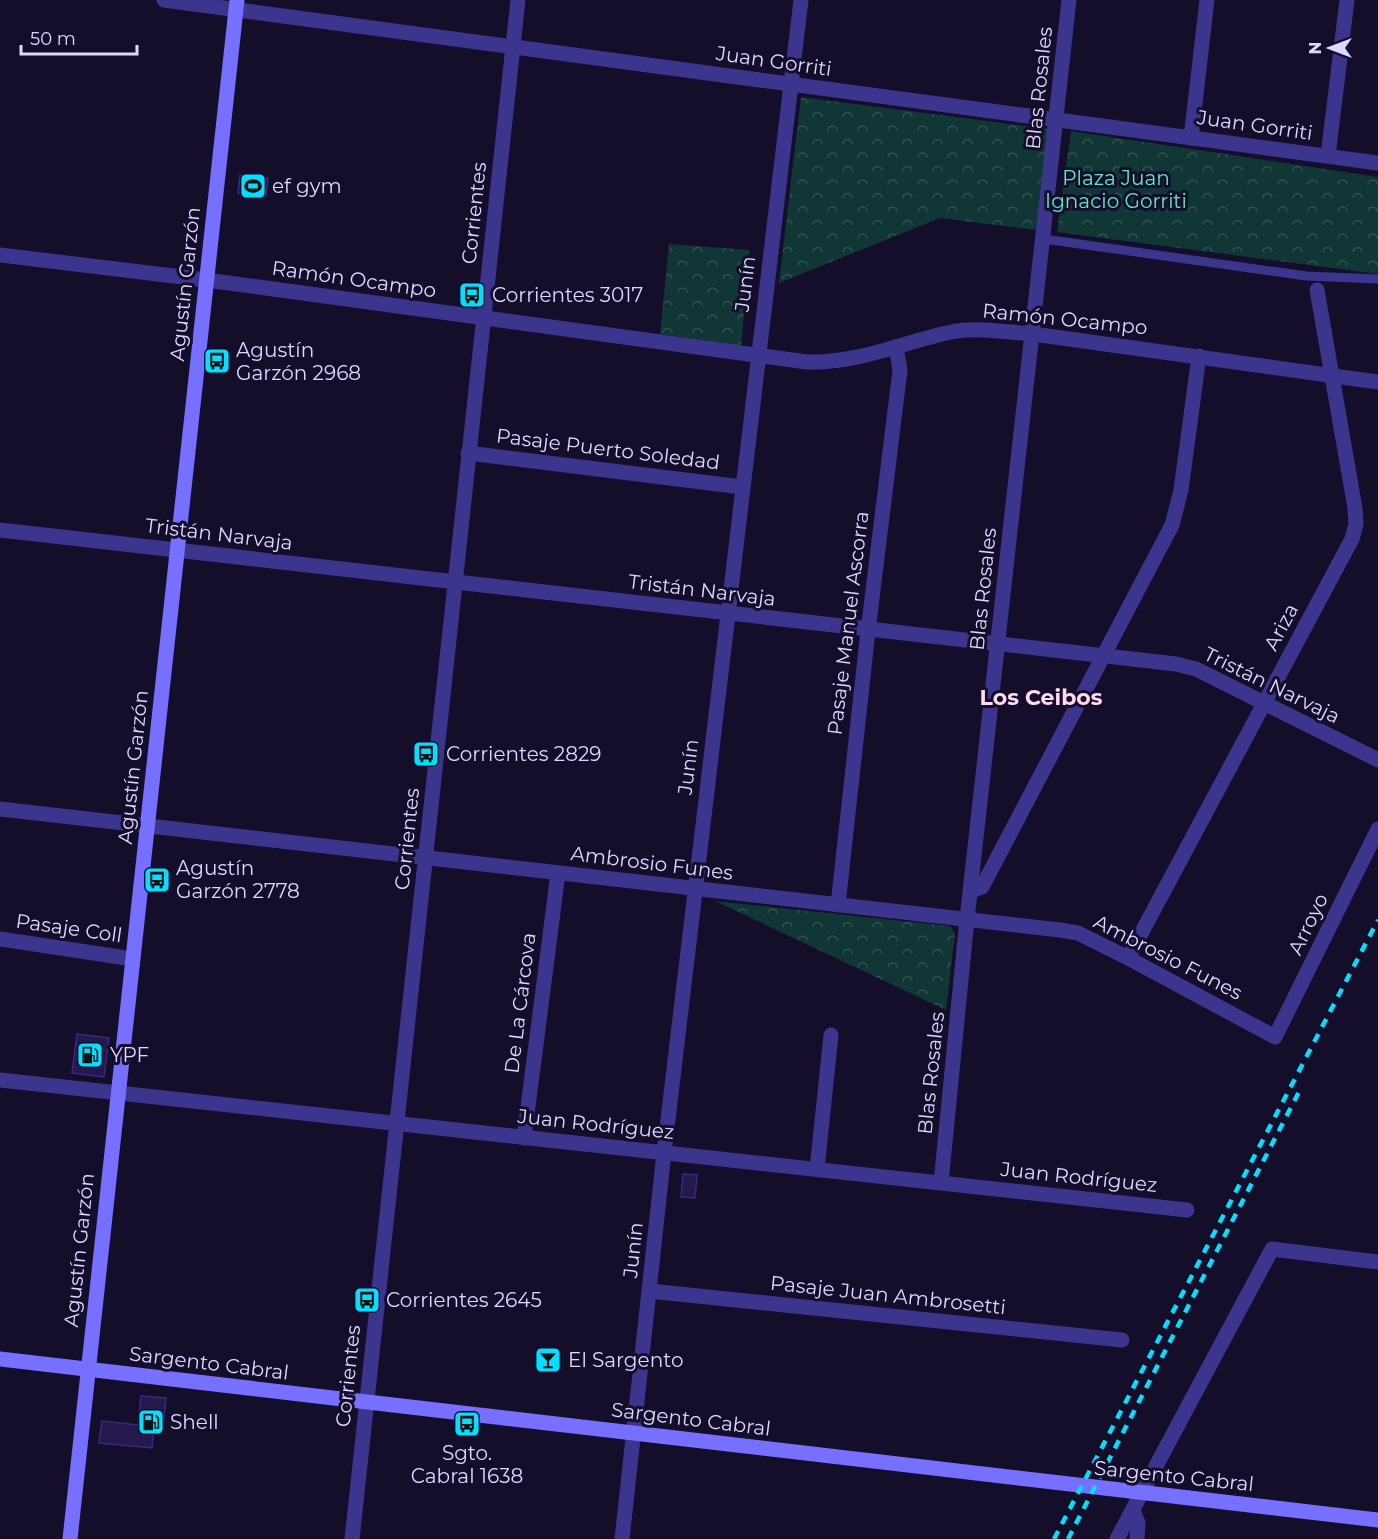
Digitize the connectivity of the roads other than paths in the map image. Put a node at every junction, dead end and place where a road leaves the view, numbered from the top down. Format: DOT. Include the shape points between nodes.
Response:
graph roads {
  1 [pos="164,0"];
  2 [pos="518,0"];
  3 [pos="801,0"];
  4 [pos="1069,0"];
  5 [pos="1207,0"];
  6 [pos="1347,0"];
  7 [pos="237,5"];
  8 [pos="513,47"];
  9 [pos="790,84"];
  10 [pos="1057,120"];
  11 [pos="1191,138"];
  12 [pos="1329,156"];
  13 [pos="1378,163"];
  14 [pos="1044,239"];
  15 [pos="0,255"];
  16 [pos="1378,279"];
  17 [pos="207,280"];
  18 [pos="1317,290"];
  19 [pos="484,317"];
  20 [pos="1033,334"];
  21 [pos="896,347"];
  22 [pos="1199,356"];
  23 [pos="757,358"];
  24 [pos="1333,375"];
  25 [pos="1378,382"];
  26 [pos="468,453"];
  27 [pos="742,487"];
  28 [pos="0,530"];
  29 [pos="177,551"];
  30 [pos="456,582"];
  31 [pos="727,615"];
  32 [pos="868,631"];
  33 [pos="998,644"];
  34 [pos="1105,656"];
  35 [pos="1263,704"];
  36 [pos="1378,760"];
  37 [pos="0,809"];
  38 [pos="147,826"];
  39 [pos="1378,829"];
  40 [pos="426,856"];
  41 [pos="558,873"];
  42 [pos="695,889"];
  43 [pos="971,891"];
  44 [pos="838,905"];
  45 [pos="967,919"];
  46 [pos="0,939"];
  47 [pos="1128,958"];
  48 [pos="133,959"];
  49 [pos="831,1035"];
  50 [pos="1275,1037"];
  51 [pos="0,1080"];
  52 [pos="118,1094"];
  53 [pos="398,1126"];
  54 [pos="524,1138"];
  55 [pos="664,1153"];
  56 [pos="817,1169"];
  57 [pos="941,1183"];
  58 [pos="1187,1210"];
  59 [pos="1378,1262"];
  60 [pos="650,1291"];
  61 [pos="1122,1340"];
  62 [pos="0,1359"];
  63 [pos="87,1370"];
  64 [pos="366,1402"];
  65 [pos="634,1434"];
  66 [pos="1142,1493"];
  67 [pos="1132,1510"];
  68 [pos="1378,1520"];
  69 [pos="69,1539"];
  70 [pos="351,1539"];
  71 [pos="622,1539"];
  72 [pos="1117,1539"];
  73 [pos="1137,1539"];
  1 -- 7 [label="street, Juan Gorriti"];
  2 -- 8 [label="street, Corrientes"];
  3 -- 9 [label="street, Junín"];
  4 -- 10 [label="street, Blas Rosales"];
  5 -- 11 [label="street"];
  6 -- 12 [label="street"];
  7 -- 8 [label="street, Juan Gorriti"];
  7 -- 17 [label="main road, Agustín Garzón"];
  8 -- 9 [label="street, Juan Gorriti"];
  8 -- 19 [label="street, Corrientes"];
  9 -- 10 [label="street, Juan Gorriti"];
  9 -- 23 [label="street, Junín"];
  10 -- 11 [label="street, Juan Gorriti"];
  10 -- 14 [label="street, Blas Rosales"];
  11 -- 12 [label="street, Juan Gorriti"];
  12 -- 13 [label="street, Juan Gorriti"];
  14 -- 16 [label="lane" via="1306,276"];
  14 -- 20 [label="street, Blas Rosales"];
  15 -- 17 [label="street, Ramón Ocampo"];
  17 -- 19 [label="street, Ramón Ocampo"];
  17 -- 29 [label="main road, Agustín Garzón"];
  18 -- 24 [label="street, Ariza"];
  19 -- 23 [label="street, Ramón Ocampo"];
  19 -- 26 [label="street, Corrientes"];
  20 -- 21 [label="street, Ramón Ocampo" via="967,330"];
  20 -- 22 [label="street, Ramón Ocampo"];
  20 -- 33 [label="street, Blas Rosales"];
  21 -- 23 [label="street, Ramón Ocampo" via="821,363"];
  21 -- 32 [label="street, Pasaje Manuel Ascorra" via="900,370"];
  22 -- 24 [label="street, Ramón Ocampo"];
  22 -- 34 [label="street" via="1178,509"];
  23 -- 27 [label="street, Junín"];
  24 -- 25 [label="street, Ramón Ocampo"];
  24 -- 35 [label="street, Ariza" via="1356,524 1352,539"];
  26 -- 27 [label="street, Pasaje Puerto Soledad"];
  26 -- 30 [label="street, Corrientes"];
  27 -- 31 [label="street, Junín"];
  28 -- 29 [label="street, Tristán Narvaja"];
  29 -- 30 [label="street, Tristán Narvaja"];
  29 -- 38 [label="main road, Agustín Garzón"];
  30 -- 31 [label="street, Tristán Narvaja"];
  30 -- 40 [label="street, Corrientes"];
  31 -- 32 [label="street, Tristán Narvaja"];
  31 -- 42 [label="street, Junín"];
  32 -- 33 [label="street, Tristán Narvaja"];
  32 -- 44 [label="street, Pasaje Manuel Ascorra"];
  33 -- 34 [label="street, Tristán Narvaja"];
  33 -- 43 [label="street, Blas Rosales"];
  34 -- 35 [label="street, Tristán Narvaja" via="1196,669"];
  34 -- 43 [label="street" via="982,887"];
  35 -- 36 [label="street, Tristán Narvaja"];
  35 -- 47 [label="street, Ariza"];
  37 -- 38 [label="street, Ambrosio Funes"];
  38 -- 40 [label="street, Ambrosio Funes"];
  38 -- 48 [label="main road, Agustín Garzón"];
  39 -- 50 [label="street, Arroyo"];
  40 -- 41 [label="street, Ambrosio Funes"];
  40 -- 53 [label="street, Corrientes"];
  41 -- 42 [label="street, Ambrosio Funes"];
  41 -- 54 [label="street, De La Cárcova"];
  42 -- 44 [label="street, Ambrosio Funes"];
  42 -- 55 [label="street, Junín"];
  43 -- 45 [label="street, Blas Rosales"];
  44 -- 45 [label="street, Ambrosio Funes"];
  45 -- 47 [label="street, Ambrosio Funes" via="1078,933"];
  45 -- 57 [label="street, Blas Rosales"];
  46 -- 48 [label="street, Pasaje Coll"];
  47 -- 50 [label="street, Ambrosio Funes"];
  48 -- 52 [label="main road, Agustín Garzón"];
  49 -- 56 [label="street"];
  51 -- 52 [label="street, Juan Rodríguez"];
  52 -- 53 [label="street, Juan Rodríguez"];
  52 -- 63 [label="main road, Agustín Garzón"];
  53 -- 54 [label="street, Juan Rodríguez"];
  53 -- 64 [label="street, Corrientes"];
  54 -- 55 [label="street, Juan Rodríguez"];
  55 -- 56 [label="street, Juan Rodríguez"];
  55 -- 60 [label="street, Junín"];
  56 -- 57 [label="street, Juan Rodríguez"];
  57 -- 58 [label="street, Juan Rodríguez"];
  59 -- 66 [label="street" via="1272,1249"];
  60 -- 61 [label="street, Pasaje Juan Ambrosetti"];
  60 -- 65 [label="street, Junín"];
  62 -- 63 [label="main road, Sargento Cabral"];
  63 -- 64 [label="main road, Sargento Cabral"];
  63 -- 69 [label="main road, Agustín Garzón"];
  64 -- 65 [label="main road, Sargento Cabral"];
  64 -- 70 [label="street, Corrientes"];
  65 -- 66 [label="main road, Sargento Cabral"];
  65 -- 71 [label="street, Junín"];
  66 -- 67 [label="street"];
  66 -- 68 [label="main road, Sargento Cabral"];
  67 -- 72 [label="street"];
  67 -- 73 [label="street" via="1138,1523"];
}
